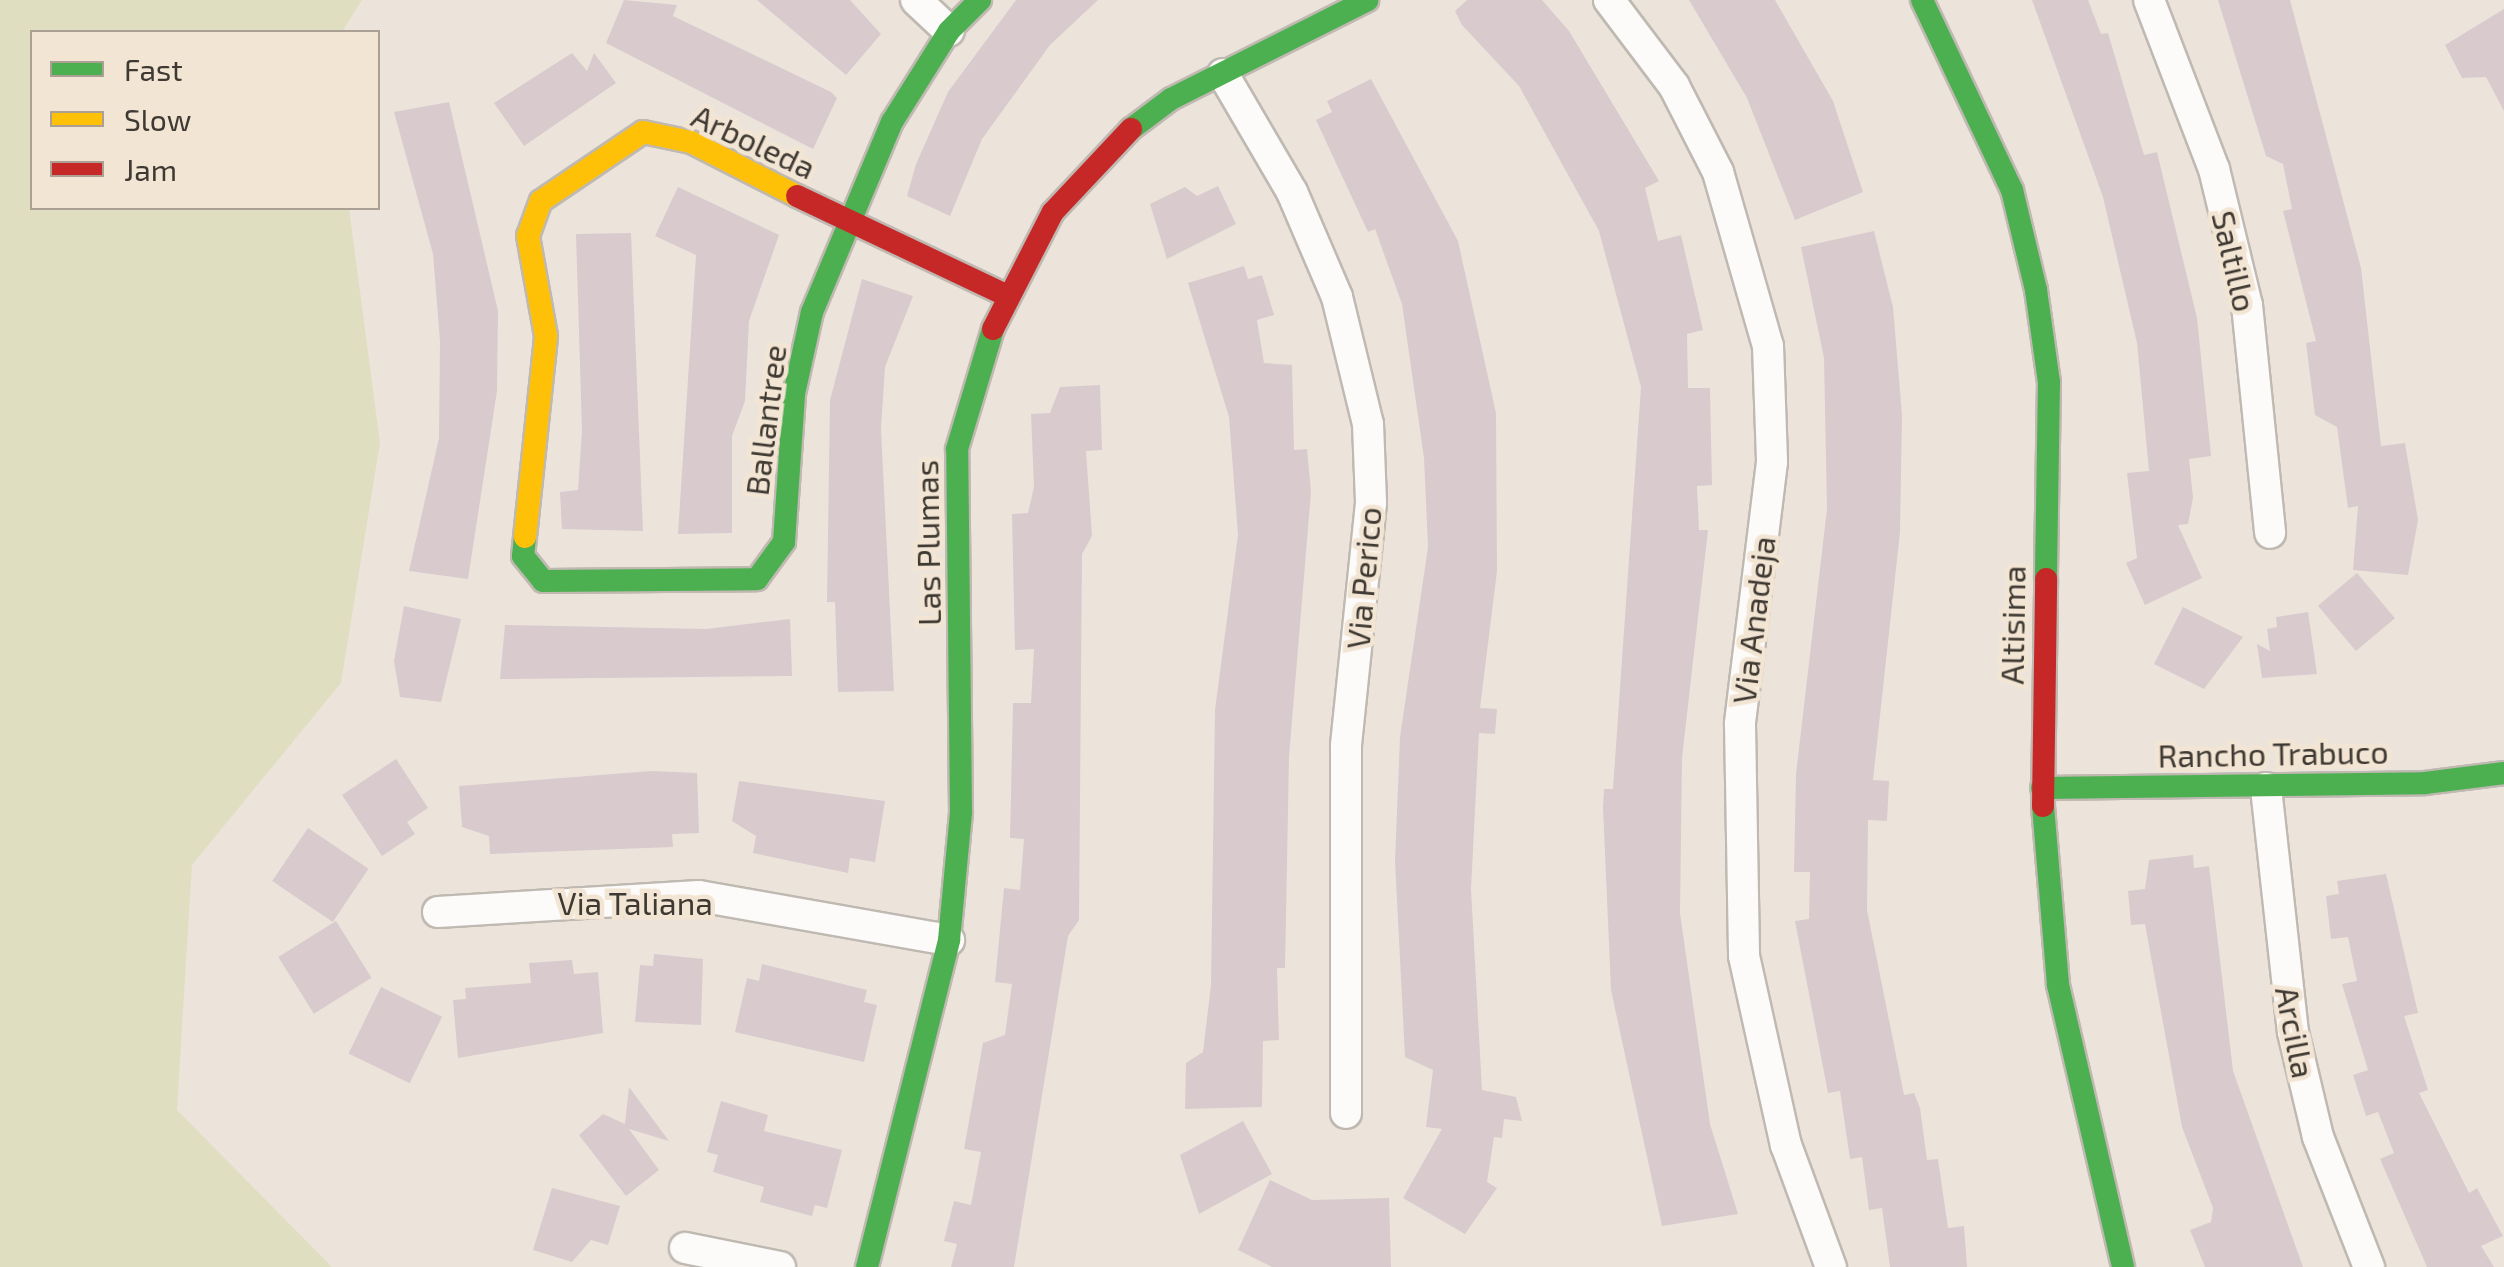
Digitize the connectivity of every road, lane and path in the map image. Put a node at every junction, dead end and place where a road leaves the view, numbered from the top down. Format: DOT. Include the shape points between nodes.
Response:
graph roads {
  1 [pos="916,0"];
  2 [pos="980,0"];
  3 [pos="1368,0"];
  4 [pos="1609,0"];
  5 [pos="1922,0"];
  6 [pos="2149,0"];
  7 [pos="949,30"];
  8 [pos="1223,74"];
  9 [pos="848,222"];
  10 [pos="1003,294"];
  11 [pos="2270,533"];
  12 [pos="523,556"];
  13 [pos="2504,773"];
  14 [pos="2042,788"];
  15 [pos="2266,788"];
  16 [pos="438,912"];
  17 [pos="949,940"];
  18 [pos="1346,1113"];
  19 [pos="684,1248"];
  20 [pos="780,1267"];
  21 [pos="867,1267"];
  22 [pos="1832,1267"];
  23 [pos="2122,1267"];
  24 [pos="2369,1267"];
  1 -- 7 [label="street"];
  2 -- 7 [label="street, Ballantree"];
  3 -- 8 [label="street, Las Plumas"];
  4 -- 22 [label="street, Via Anadeja" via="1674,86 1718,172 1768,346 1772,462 1740,742 1744,956 1786,1145"];
  5 -- 14 [label="street, Altisima" via="2012,190 2036,290 2049,382"];
  6 -- 11 [label="street, Saltillo" via="2214,169 2248,305"];
  7 -- 9 [label="street, Ballantree" via="892,122"];
  8 -- 10 [label="street, Las Plumas" via="1117,140 1053,212"];
  8 -- 18 [label="street, Via Perico" via="1292,192 1337,297 1368,424 1371,504 1346,746"];
  9 -- 10 [label="street, Arboleda"];
  9 -- 12 [label="street, Ballantree" via="812,312 794,394 784,542 757,579 543,581"];
  9 -- 12 [label="street, Arboleda" via="691,142 643,132 540,201 528,236 546,336"];
  10 -- 17 [label="street, Las Plumas" via="956,449 961,812"];
  13 -- 15 [label="street, Rancho Trabuco"];
  14 -- 15 [label="street, Rancho Trabuco"];
  14 -- 23 [label="street, Altisima" via="2058,985"];
  15 -- 24 [label="street, Arcilla" via="2293,1032 2318,1137"];
  16 -- 17 [label="street, Via Taliana" via="699,896"];
  17 -- 21 [label="street, Las Plumas"];
  19 -- 20 [label="street"];
}
